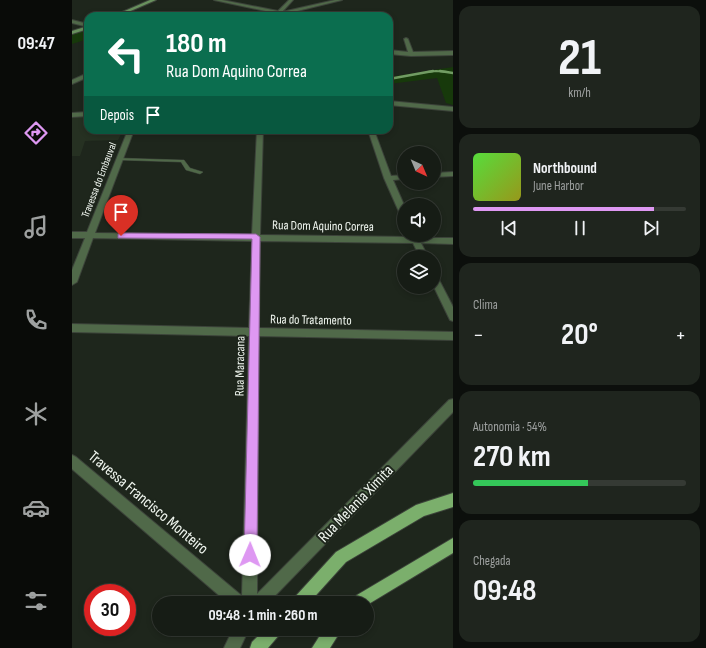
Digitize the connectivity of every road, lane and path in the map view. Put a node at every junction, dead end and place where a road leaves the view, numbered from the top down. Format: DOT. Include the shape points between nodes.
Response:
graph roads {
  1 [pos="154,0"];
  2 [pos="216,0"];
  3 [pos="291,0"];
  4 [pos="340,0"];
  5 [pos="125,12"];
  6 [pos="269,12"];
  7 [pos="284,12"];
  8 [pos="294,12"];
  9 [pos="72,21"];
  10 [pos="84,25"];
  11 [pos="84,28"];
  12 [pos="72,33"];
  13 [pos="406,40"];
  14 [pos="393,52"];
  15 [pos="453,53"];
  16 [pos="411,54"];
  17 [pos="84,77"];
  18 [pos="72,82"];
  19 [pos="393,103"];
  20 [pos="453,109"];
  21 [pos="84,114"];
  22 [pos="72,115"];
  23 [pos="129,134"];
  24 [pos="260,134"];
  25 [pos="372,134"];
  26 [pos="119,159"];
  27 [pos="200,172"];
  28 [pos="453,174"];
  29 [pos="441,175"];
  30 [pos="397,177"];
  31 [pos="388,178"];
  32 [pos="397,198"];
  33 [pos="72,236"];
  34 [pos="91,236"];
  35 [pos="256,237"];
  36 [pos="397,238"];
  37 [pos="441,240"];
  38 [pos="453,241"];
  39 [pos="72,282"];
  40 [pos="441,292"];
  41 [pos="453,317"];
  42 [pos="72,328"];
  43 [pos="254,333"];
  44 [pos="453,336"];
  45 [pos="453,404"];
  46 [pos="72,461"];
  47 [pos="453,500"];
  48 [pos="453,545"];
  49 [pos="231,596"];
  50 [pos="250,596"];
  51 [pos="265,596"];
  52 [pos="306,596"];
  53 [pos="369,596"];
  54 [pos="238,636"];
  55 [pos="269,636"];
  56 [pos="329,636"];
  57 [pos="232,648"];
  58 [pos="258,648"];
  59 [pos="320,648"];
  1 -- 5 [label="main road"];
  2 -- 6 [label="street"];
  3 -- 7 [label="street"];
  4 -- 8 [label="street"];
  9 -- 10 [label="street"];
  11 -- 12 [label="main road"];
  13 -- 16 [label="street"];
  14 -- 16 [label="street"];
  15 -- 16 [label="street"];
  17 -- 18 [label="street"];
  19 -- 20 [label="street"];
  21 -- 22 [label="street"];
  23 -- 26 [label="street, Travessa do Embauval"];
  24 -- 35 [label="street, Rua Maracana"];
  25 -- 31 [label="street"];
  26 -- 27 [label="lane" via="182,161 188,169"];
  26 -- 34 [label="street, Travessa do Embauval"];
  28 -- 29 [label="street"];
  30 -- 31 [label="street"];
  31 -- 32 [label="street"];
  33 -- 34 [label="street, Rua Dom Aquino Correa"];
  34 -- 35 [label="street, Rua Dom Aquino Correa"];
  34 -- 39 [label="street, Travessa do Embauval"];
  35 -- 36 [label="street, Rua Dom Aquino Correa"];
  35 -- 43 [label="street, Rua Maracana"];
  37 -- 38 [label="street, Rua Dom Aquino Correa"];
  40 -- 41 [label="street"];
  42 -- 43 [label="street, Rua do Tratamento"];
  43 -- 44 [label="street, Rua do Tratamento"];
  43 -- 50 [label="street, Rua Maracana"];
  45 -- 51 [label="street, Rua Melania Ximita"];
  46 -- 49 [label="street, Travessa Francisco Monteiro"];
  47 -- 52 [label="main road" via="421,510 342,557"];
  48 -- 53 [label="main road"];
  54 -- 57 [label="street"];
  55 -- 58 [label="main road"];
  56 -- 59 [label="main road"];
}
